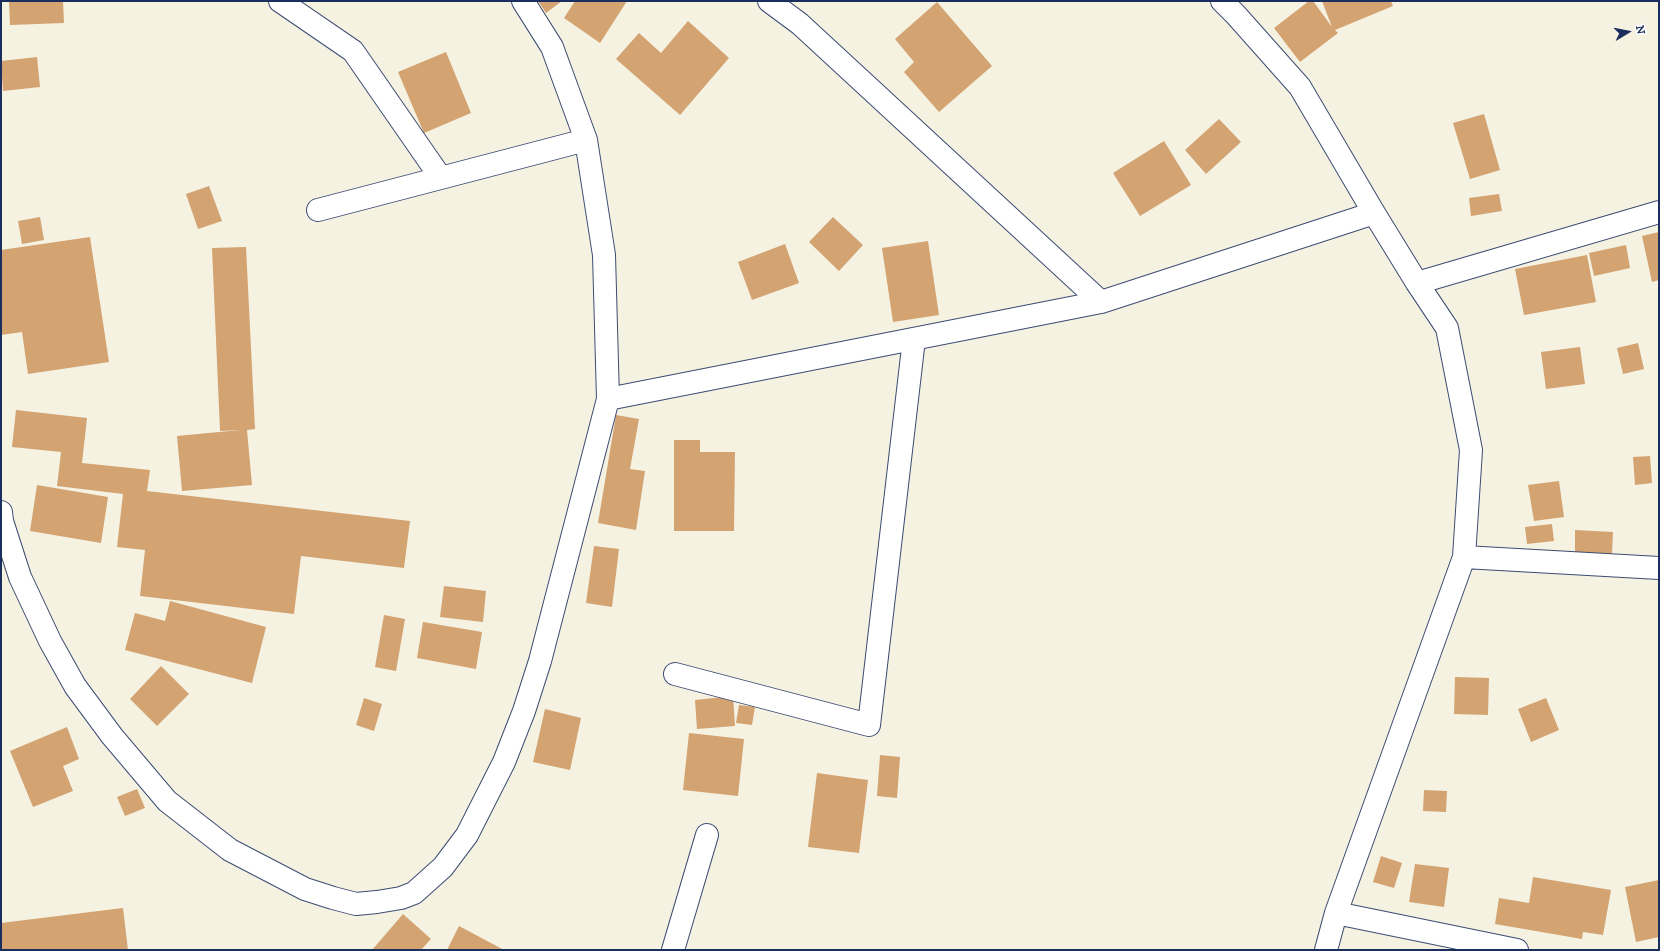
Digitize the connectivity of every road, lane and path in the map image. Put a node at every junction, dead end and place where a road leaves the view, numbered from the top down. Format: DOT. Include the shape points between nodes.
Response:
graph roads {
  1 [pos="280,1"];
  2 [pos="523,1"];
  3 [pos="769,1"];
  4 [pos="1222,1"];
  5 [pos="586,140"];
  6 [pos="441,178"];
  7 [pos="318,210"];
  8 [pos="1659,212"];
  9 [pos="1374,213"];
  10 [pos="1417,283"];
  11 [pos="1101,302"];
  12 [pos="914,339"];
  13 [pos="608,399"];
  14 [pos="1,512"];
  15 [pos="1464,557"];
  16 [pos="1659,568"];
  17 [pos="675,674"];
  18 [pos="707,835"];
  19 [pos="1336,913"];
  20 [pos="673,950"];
  21 [pos="1326,950"];
  22 [pos="1517,950"];
  1 -- 6 [label="street" via="353,51"];
  2 -- 5 [label="street" via="552,47"];
  3 -- 11 [label="street" via="811,34"];
  4 -- 9 [label="street" via="1300,87"];
  5 -- 6 [label="street"];
  5 -- 13 [label="street" via="604,255"];
  6 -- 7 [label="street"];
  8 -- 10 [label="street"];
  9 -- 10 [label="street"];
  9 -- 11 [label="street"];
  10 -- 15 [label="street" via="1447,328 1471,450"];
  11 -- 12 [label="street"];
  12 -- 13 [label="street"];
  12 -- 17 [label="street" via="869,725"];
  13 -- 14 [label="street" via="540,661 504,762 467,835 443,867 414,893 401,898 356,904 304,889 230,850 167,801 112,736 75,686 50,641 20,577"];
  15 -- 16 [label="street"];
  15 -- 19 [label="street"];
  18 -- 20 [label="street"];
  19 -- 21 [label="street"];
  19 -- 22 [label="street"];
}
